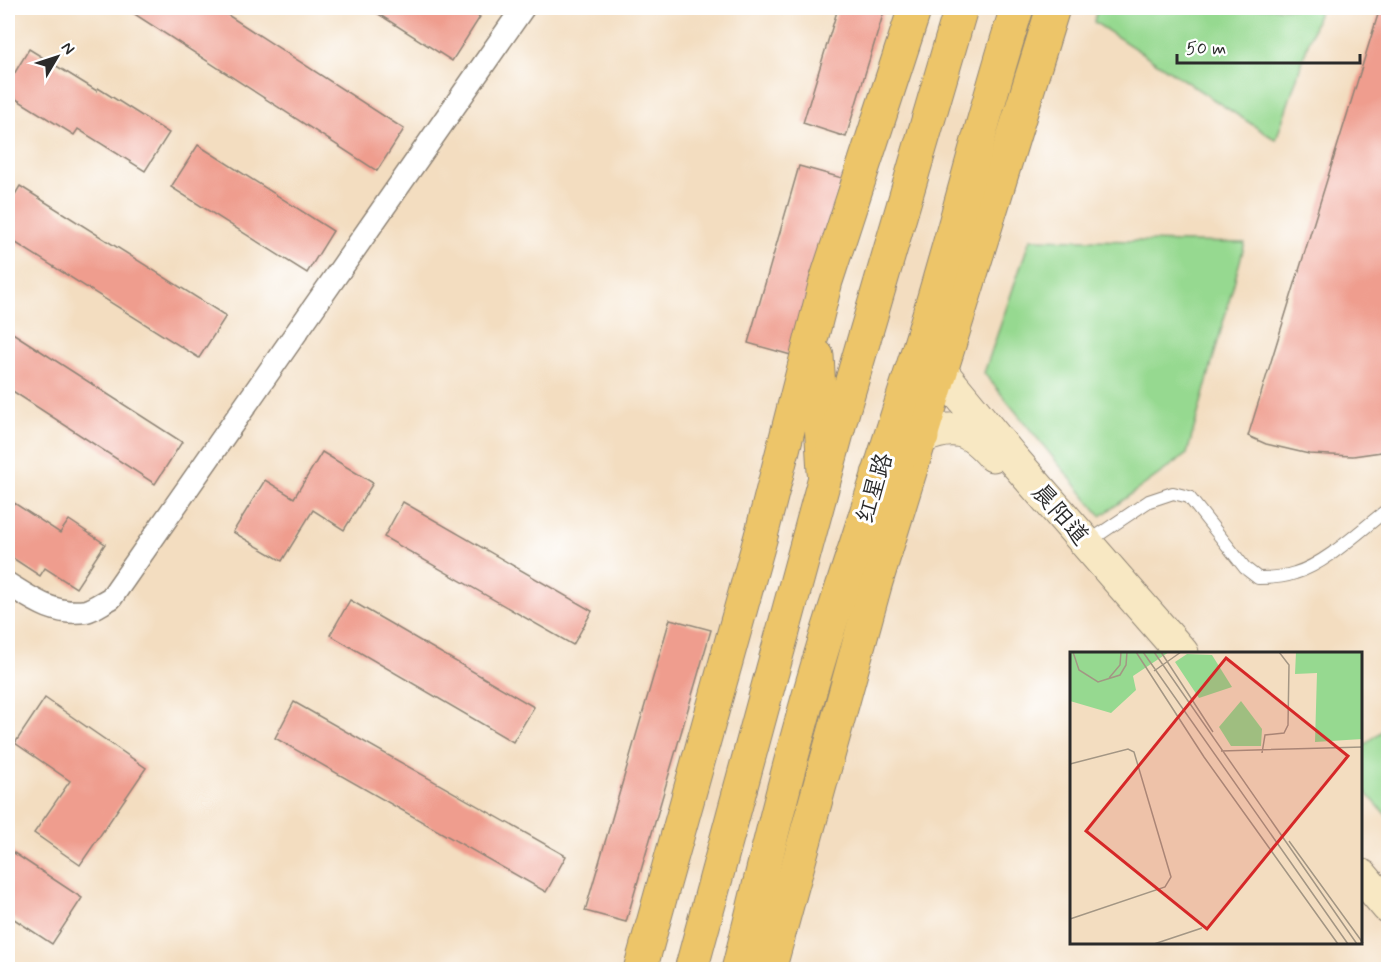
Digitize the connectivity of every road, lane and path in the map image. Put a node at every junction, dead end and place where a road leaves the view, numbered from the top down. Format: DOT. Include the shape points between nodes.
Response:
graph roads {
  1 [pos="523,8"];
  2 [pos="915,8"];
  3 [pos="961,8"];
  4 [pos="1017,8"];
  5 [pos="1053,8"];
  6 [pos="921,339"];
  7 [pos="942,374"];
  8 [pos="820,405"];
  9 [pos="922,437"];
  10 [pos="878,474"];
  11 [pos="1389,509"];
  12 [pos="1081,546"];
  13 [pos="8,584"];
  14 [pos="1165,652"];
  15 [pos="1181,652"];
  16 [pos="1363,859"];
  17 [pos="1363,877"];
  18 [pos="1389,889"];
  19 [pos="1389,907"];
  20 [pos="640,969"];
  21 [pos="691,969"];
  22 [pos="738,969"];
  23 [pos="769,969"];
  1 -- 13 [label="street" via="111,598 88,611 62,612 41,605"];
  2 -- 8 [label="main road" via="826,281 816,324"];
  3 -- 8 [label="main road, 红星路" via="865,338"];
  4 -- 6 [label="main road, 红星路"];
  5 -- 7 [label="main road"];
  6 -- 7 [label="main road"];
  6 -- 10 [label="main road, 红星路"];
  7 -- 9 [label="main road"];
  7 -- 12 [label="main road, 晨阳道"];
  8 -- 20 [label="main road" via="761,536"];
  8 -- 21 [label="main road, 红星路" via="824,480"];
  9 -- 10 [label="main road"];
  9 -- 12 [label="main road, 晨阳道" via="943,430 975,436"];
  9 -- 23 [label="main road" via="875,585"];
  10 -- 22 [label="main road, 红星路" via="793,753"];
  11 -- 12 [label="lane" via="1315,565 1270,578 1258,578 1245,568 1189,497 1173,492 1149,501"];
  12 -- 14 [label="main road, 晨阳道"];
  12 -- 15 [label="main road, 晨阳道"];
  16 -- 18 [label="main road"];
  17 -- 19 [label="main road"];
}
